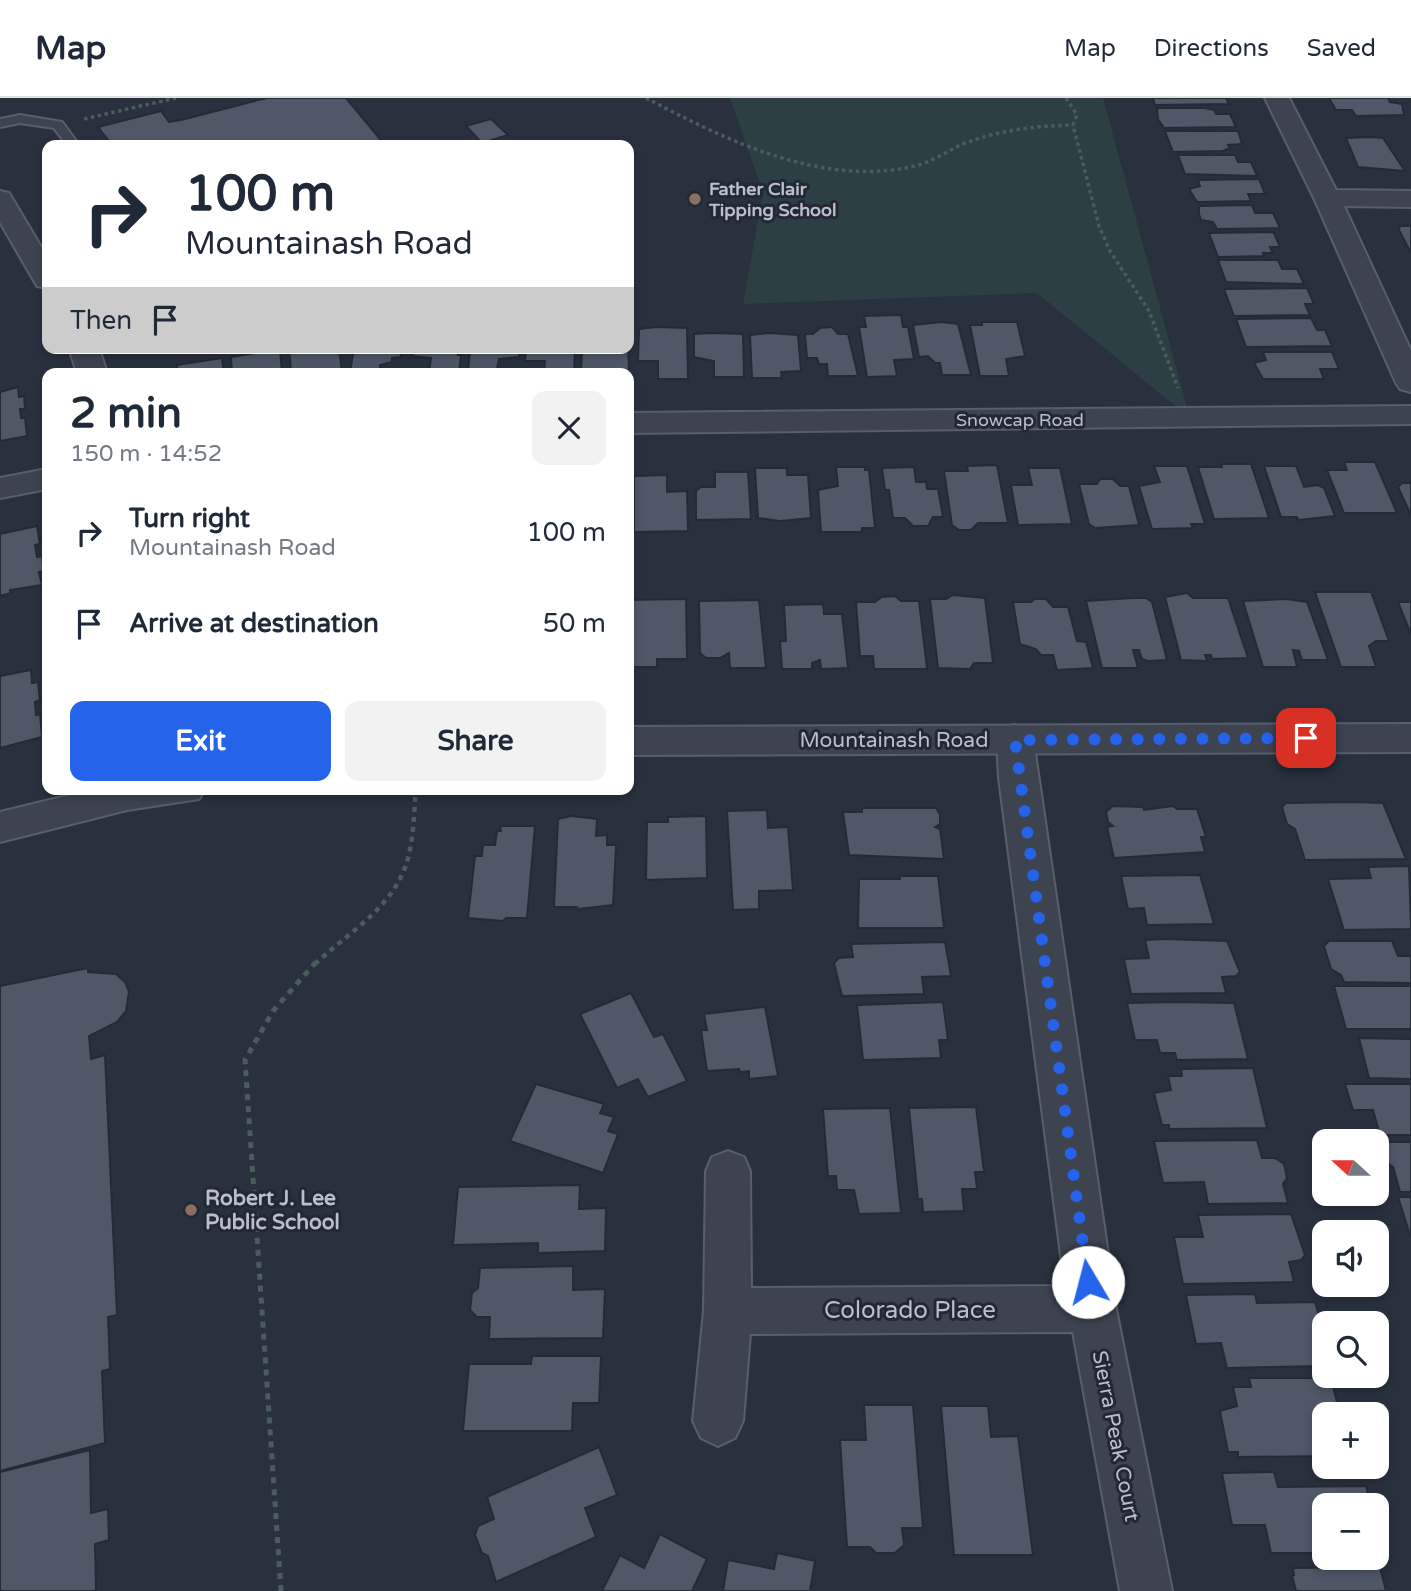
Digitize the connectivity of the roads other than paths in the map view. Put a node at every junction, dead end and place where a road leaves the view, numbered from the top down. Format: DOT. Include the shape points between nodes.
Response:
graph roads {
  1 [pos="1277,98"];
  2 [pos="0,122"];
  3 [pos="69,140"];
  4 [pos="1327,198"];
  5 [pos="0,199"];
  6 [pos="1411,199"];
  7 [pos="42,271"];
  8 [pos="1411,383"];
  9 [pos="1411,415"];
  10 [pos="634,423"];
  11 [pos="42,480"];
  12 [pos="0,488"];
  13 [pos="1411,738"];
  14 [pos="1015,740"];
  15 [pos="634,741"];
  16 [pos="120,795"];
  17 [pos="0,827"];
  18 [pos="728,1171"];
  19 [pos="1092,1308"];
  20 [pos="728,1311"];
  21 [pos="718,1421"];
  22 [pos="1146,1591"];
  1 -- 4 [label="street"];
  2 -- 3 [label="lane" via="20,119 58,125"];
  4 -- 6 [label="street"];
  4 -- 8 [label="street"];
  5 -- 7 [label="street"];
  9 -- 10 [label="street, Snowcap Road"];
  11 -- 12 [label="street"];
  13 -- 14 [label="street, Mountainash Road"];
  14 -- 15 [label="street, Mountainash Road"];
  14 -- 19 [label="street, Sierra Peak Court"];
  16 -- 17 [label="street"];
  18 -- 20 [label="street"];
  19 -- 20 [label="street, Colorado Place"];
  19 -- 22 [label="street, Sierra Peak Court"];
  20 -- 21 [label="street"];
}
